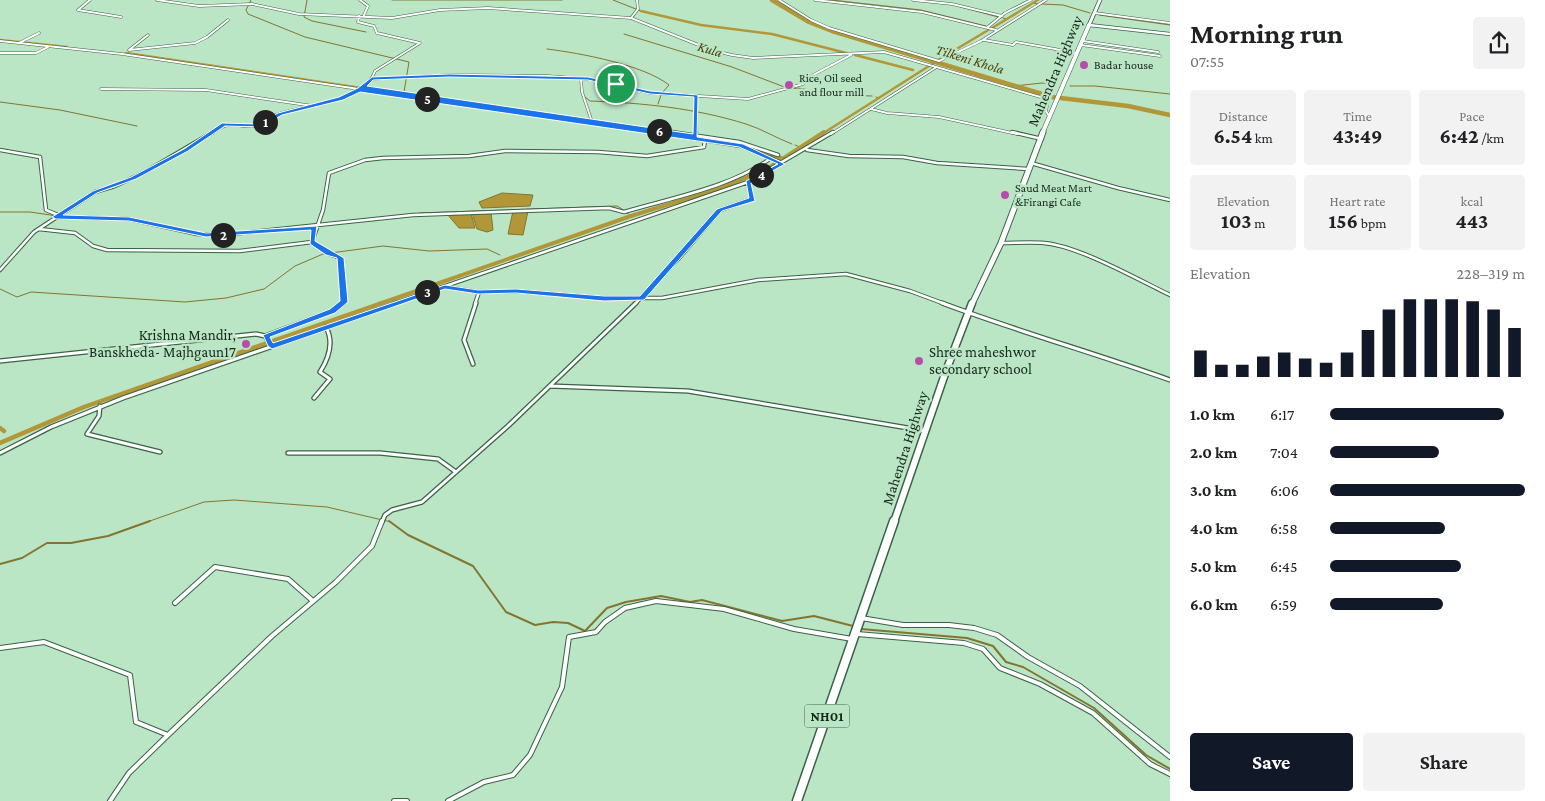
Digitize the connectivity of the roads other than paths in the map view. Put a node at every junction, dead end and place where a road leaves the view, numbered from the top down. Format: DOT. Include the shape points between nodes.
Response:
graph roads {
  1 [pos="90,0"];
  2 [pos="157,0"];
  3 [pos="250,0"];
  4 [pos="360,0"];
  5 [pos="637,0"];
  6 [pos="779,0"];
  7 [pos="815,0"];
  8 [pos="913,0"];
  9 [pos="1031,0"];
  10 [pos="1046,0"];
  11 [pos="1100,0"];
  12 [pos="248,4"];
  13 [pos="1095,13"];
  14 [pos="360,15"];
  15 [pos="364,15"];
  16 [pos="1002,16"];
  17 [pos="121,17"];
  18 [pos="631,18"];
  19 [pos="228,20"];
  20 [pos="1170,23"];
  21 [pos="1089,25"];
  22 [pos="988,27"];
  23 [pos="997,30"];
  24 [pos="39,33"];
  25 [pos="1170,34"];
  26 [pos="148,35"];
  27 [pos="983,40"];
  28 [pos="0,41"];
  29 [pos="20,42"];
  30 [pos="1082,43"];
  31 [pos="48,47"];
  32 [pos="1158,52"];
  33 [pos="0,53"];
  34 [pos="1077,53"];
  35 [pos="852,55"];
  36 [pos="1160,56"];
  37 [pos="935,68"];
  38 [pos="372,79"];
  39 [pos="581,79"];
  40 [pos="101,89"];
  41 [pos="361,89"];
  42 [pos="696,96"];
  43 [pos="314,106"];
  44 [pos="870,109"];
  45 [pos="1049,116"];
  46 [pos="592,122"];
  47 [pos="696,136"];
  48 [pos="1042,139"];
  49 [pos="705,140"];
  50 [pos="0,150"];
  51 [pos="806,150"];
  52 [pos="778,156"];
  53 [pos="771,158"];
  54 [pos="781,163"];
  55 [pos="1029,166"];
  56 [pos="748,182"];
  57 [pos="1170,200"];
  58 [pos="57,216"];
  59 [pos="315,226"];
  60 [pos="39,229"];
  61 [pos="312,242"];
  62 [pos="1001,243"];
  63 [pos="0,270"];
  64 [pos="445,287"];
  65 [pos="478,292"];
  66 [pos="1170,296"];
  67 [pos="642,298"];
  68 [pos="968,312"];
  69 [pos="326,327"];
  70 [pos="266,337"];
  71 [pos="270,345"];
  72 [pos="0,361"];
  73 [pos="473,364"];
  74 [pos="1170,380"];
  75 [pos="550,386"];
  76 [pos="314,398"];
  77 [pos="100,406"];
  78 [pos="927,431"];
  79 [pos="160,452"];
  80 [pos="288,452"];
  81 [pos="0,454"];
  82 [pos="456,472"];
  83 [pos="313,601"];
  84 [pos="175,603"];
  85 [pos="860,619"];
  86 [pos="854,634"];
  87 [pos="0,648"];
  88 [pos="168,735"];
  89 [pos="1170,757"];
  90 [pos="1170,774"];
  91 [pos="110,801"];
  92 [pos="394,801"];
  93 [pos="407,801"];
  94 [pos="448,801"];
  95 [pos="797,801"];
  1 -- 17 [label="street" via="78,10"];
  2 -- 12 [label="street" via="199,6"];
  3 -- 12 [label="street"];
  4 -- 15 [label="street" via="368,6"];
  5 -- 18 [label="street" via="638,10"];
  6 -- 27 [label="street" via="811,20 937,61"];
  7 -- 22 [label="street" via="900,8"];
  8 -- 16 [label="street" via="952,4"];
  9 -- 16 [label="street"];
  10 -- 23 [label="street"];
  11 -- 13 [label="main road, Mahendra Highway"];
  12 -- 14 [label="street" via="302,14"];
  13 -- 20 [label="street"];
  13 -- 21 [label="main road, Mahendra Highway"];
  14 -- 15 [label="street"];
  14 -- 38 [label="street" via="358,22 374,26 377,33 420,43 375,71"];
  15 -- 18 [label="street" via="400,18 440,10 488,8"];
  16 -- 22 [label="street"];
  18 -- 35 [label="street" via="648,22 711,50 743,58"];
  19 -- 26 [label="street" via="195,43 128,50"];
  21 -- 25 [label="street"];
  21 -- 30 [label="highway, Mahendra Highway / NH01"];
  22 -- 23 [label="street"];
  23 -- 27 [label="street"];
  24 -- 29 [label="street"];
  27 -- 34 [label="street" via="1013,45 1016,42"];
  28 -- 29 [label="street"];
  29 -- 31 [label="street"];
  30 -- 32 [label="street"];
  30 -- 34 [label="highway, Mahendra Highway / NH01"];
  30 -- 36 [label="street"];
  31 -- 33 [label="street" via="36,53"];
  31 -- 41 [label="street" via="122,54"];
  34 -- 45 [label="highway, Mahendra Highway / NH01"];
  35 -- 37 [label="street" via="884,52"];
  35 -- 42 [label="street" via="813,75 803,84 748,99"];
  37 -- 44 [label="street"];
  37 -- 45 [label="street" via="1044,98 1048,102 1046,111"];
  38 -- 39 [label="street" via="498,76"];
  38 -- 41 [label="street"];
  39 -- 42 [label="street" via="650,93"];
  39 -- 46 [label="street"];
  40 -- 43 [label="street" via="206,90"];
  41 -- 43 [label="street" via="341,99"];
  41 -- 46 [label="street"];
  41 -- 49 [label="street"];
  42 -- 47 [label="street"];
  43 -- 58 [label="street" via="273,116 259,126 224,124 186,150 134,178 95,192"];
  44 -- 48 [label="street" via="946,118"];
  44 -- 51 [label="street"];
  45 -- 48 [label="highway, Mahendra Highway / NH01"];
  46 -- 47 [label="street"];
  47 -- 52 [label="street" via="739,142"];
  48 -- 55 [label="highway, Mahendra Highway / NH01"];
  49 -- 53 [label="street" via="741,146"];
  49 -- 59 [label="street" via="704,147 647,156 505,151 469,156 365,160 330,173 323,210"];
  50 -- 58 [label="street" via="40,157 46,210 59,213"];
  51 -- 54 [label="street"];
  51 -- 55 [label="street" via="849,156 903,157 938,163"];
  53 -- 54 [label="street"];
  53 -- 59 [label="street" via="755,170 730,180 624,212 609,208 460,212"];
  54 -- 56 [label="street"];
  55 -- 57 [label="street"];
  55 -- 62 [label="highway, Mahendra Highway / NH01"];
  56 -- 64 [label="street"];
  56 -- 67 [label="street" via="752,199 720,210"];
  58 -- 59 [label="street" via="129,219 206,235"];
  58 -- 60 [label="street"];
  59 -- 61 [label="street"];
  60 -- 61 [label="street" via="72,233 94,248 107,250 240,251"];
  60 -- 63 [label="street" via="20,245"];
  61 -- 70 [label="street" via="340,258 344,302 332,311"];
  62 -- 66 [label="street" via="1045,243 1064,247"];
  62 -- 68 [label="highway, Mahendra Highway / NH01"];
  64 -- 65 [label="street"];
  64 -- 69 [label="street"];
  65 -- 67 [label="street"];
  65 -- 73 [label="street" via="464,340"];
  67 -- 68 [label="street" via="686,295 758,280 846,274 910,291"];
  67 -- 75 [label="street"];
  68 -- 74 [label="street"];
  68 -- 78 [label="highway, Mahendra Highway / NH01"];
  69 -- 71 [label="street"];
  69 -- 76 [label="street" via="330,342 326,363 320,372 330,379"];
  70 -- 71 [label="street"];
  70 -- 72 [label="street" via="256,334"];
  71 -- 77 [label="street"];
  75 -- 78 [label="street" via="576,390 660,388 688,391"];
  75 -- 82 [label="street"];
  77 -- 79 [label="street" via="99,416 87,434"];
  77 -- 81 [label="street" via="31,436"];
  78 -- 85 [label="highway, Mahendra Highway / NH01"];
  80 -- 82 [label="street" via="380,453 438,459"];
  82 -- 83 [label="street" via="422,502 384,515 372,546"];
  83 -- 84 [label="street" via="288,579 215,567"];
  83 -- 88 [label="street"];
  85 -- 86 [label="highway, Mahendra Highway / NH01"];
  85 -- 89 [label="street" via="903,625 949,625 997,634 1028,657 1080,686"];
  86 -- 90 [label="street" via="964,643 984,649 1000,668 1040,684 1094,713 1150,764"];
  86 -- 94 [label="street" via="794,629 724,609 656,601 625,608 596,632 570,637 562,687 530,755 518,770 513,775 484,782"];
  86 -- 95 [label="highway, Mahendra Highway / NH01"];
  87 -- 88 [label="street" via="44,642 130,675 136,722"];
  88 -- 91 [label="street" via="129,773"];
  92 -- 93 [label="street"];
}
